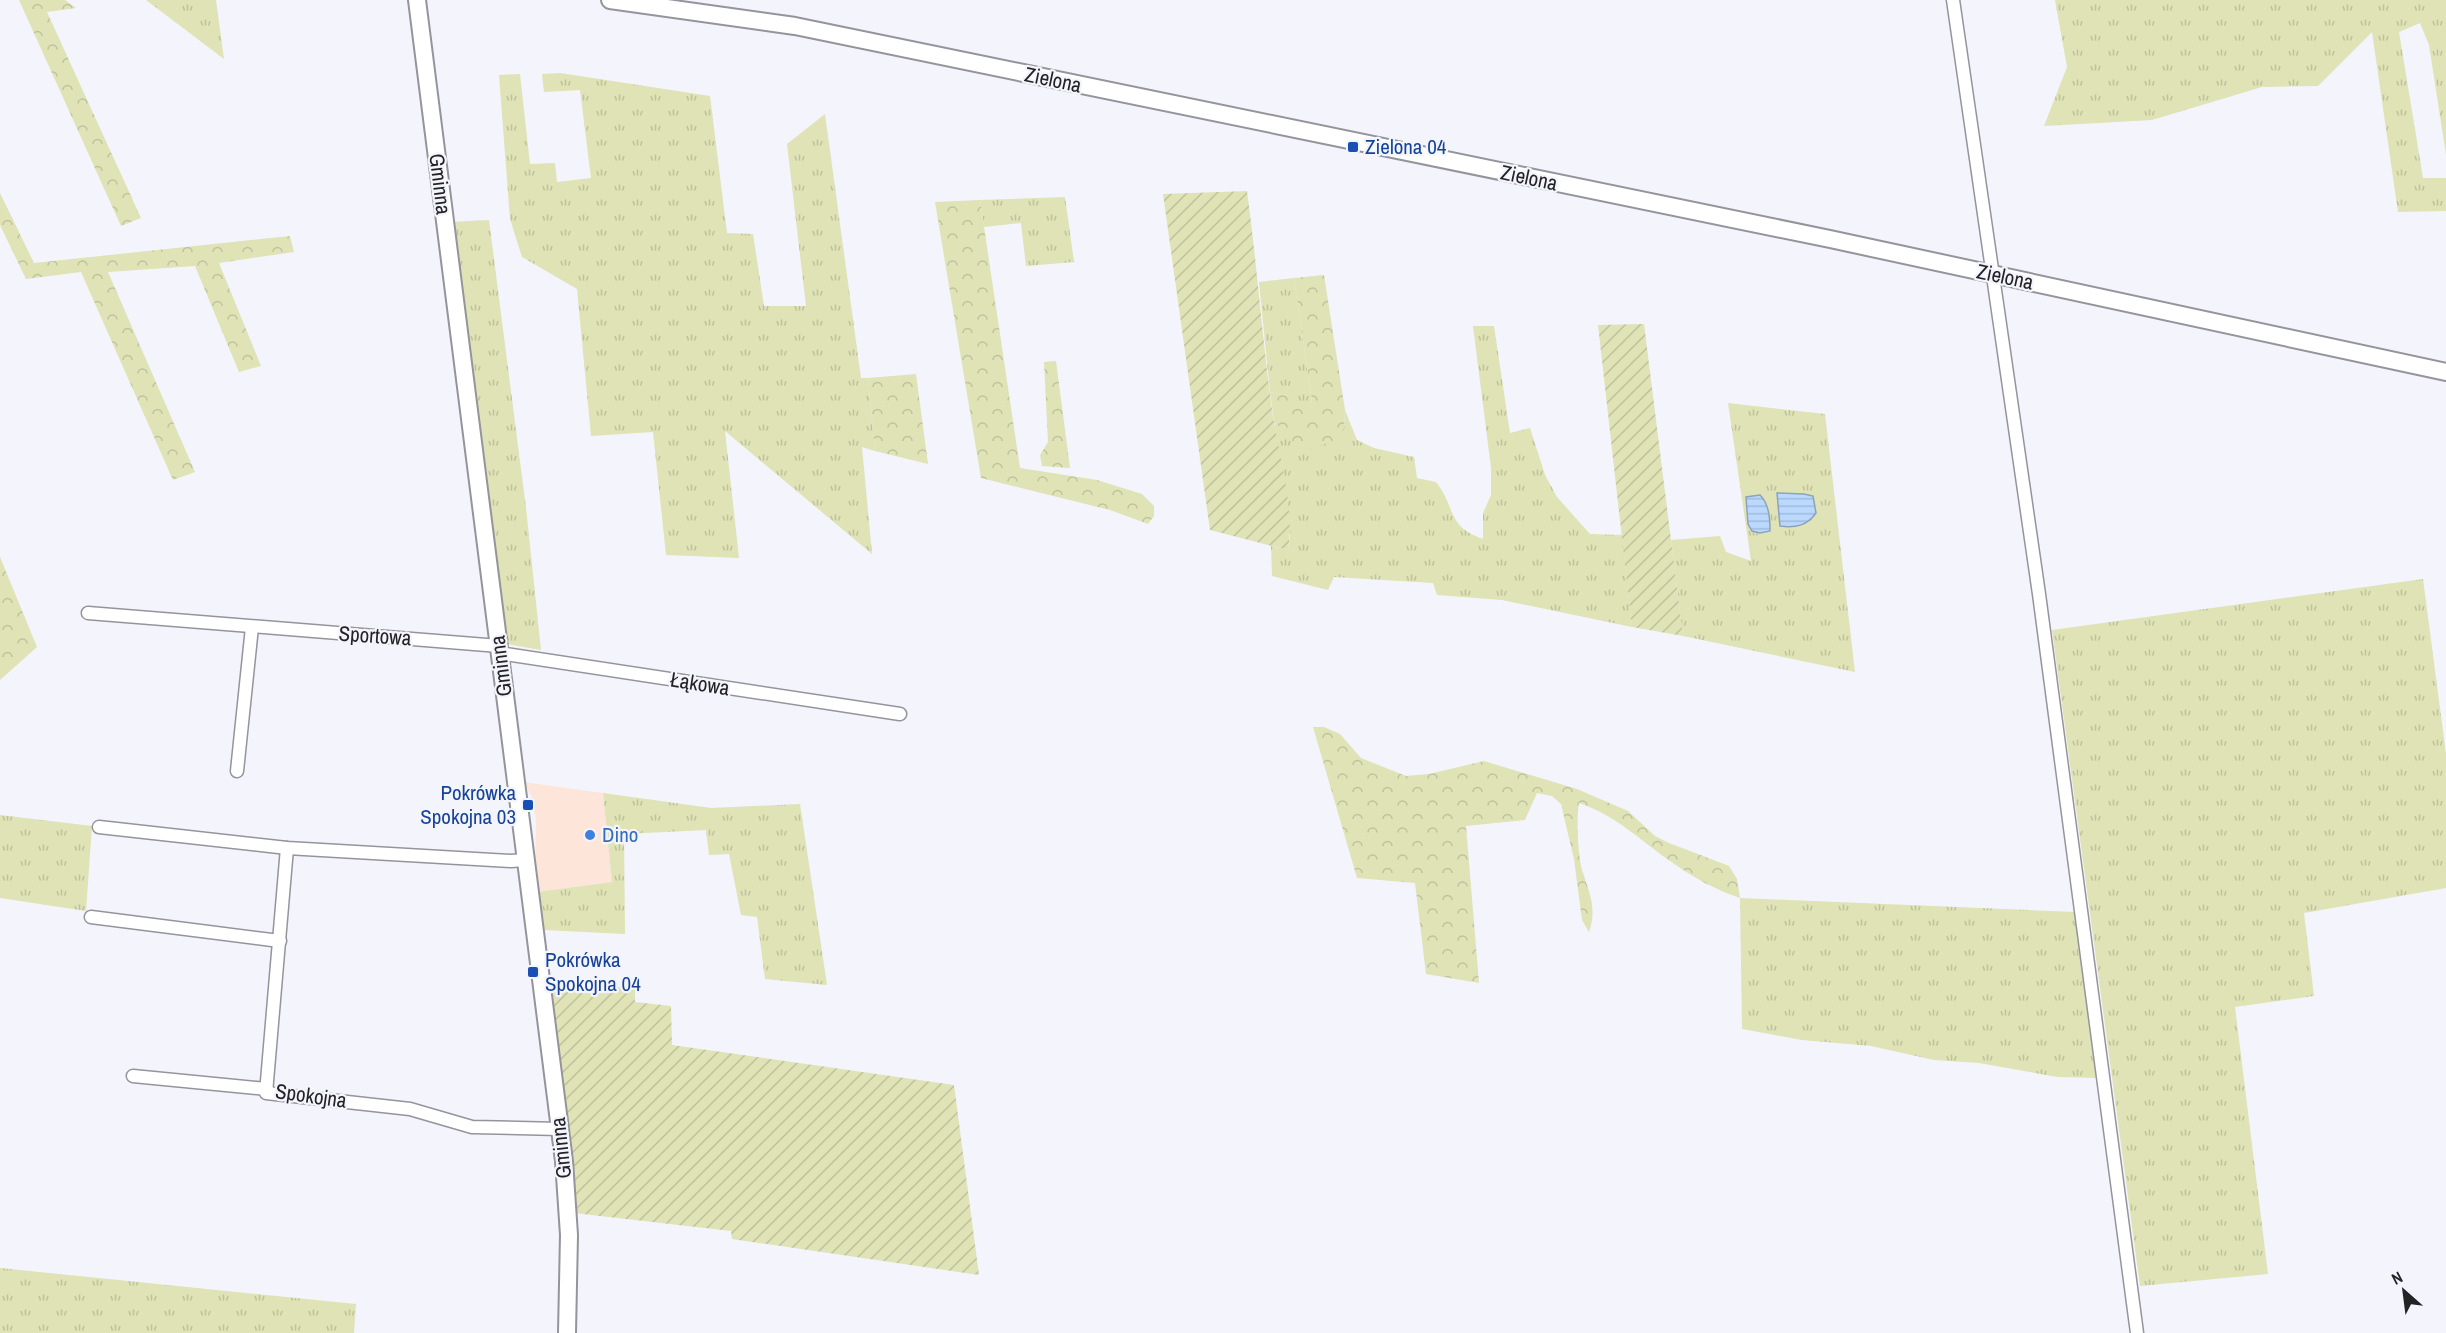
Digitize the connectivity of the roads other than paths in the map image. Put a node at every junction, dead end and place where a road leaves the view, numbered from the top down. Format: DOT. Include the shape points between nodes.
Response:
graph roads {
  1 [pos="417,0"];
  2 [pos="610,0"];
  3 [pos="1953,0"];
  4 [pos="1994,275"];
  5 [pos="2446,372"];
  6 [pos="88,613"];
  7 [pos="252,627"];
  8 [pos="499,650"];
  9 [pos="900,714"];
  10 [pos="237,771"];
  11 [pos="99,827"];
  12 [pos="287,848"];
  13 [pos="525,860"];
  14 [pos="91,917"];
  15 [pos="280,940"];
  16 [pos="133,1076"];
  17 [pos="267,1089"];
  18 [pos="560,1129"];
  19 [pos="567,1333"];
  20 [pos="2137,1333"];
  1 -- 8 [label="street, Gminna"];
  2 -- 4 [label="street, Zielona" via="795,26"];
  3 -- 4 [label="street"];
  4 -- 5 [label="street, Zielona"];
  4 -- 20 [label="street"];
  6 -- 7 [label="street, Sportowa"];
  7 -- 8 [label="street, Sportowa"];
  7 -- 10 [label="street"];
  8 -- 9 [label="street, Łąkowa"];
  8 -- 13 [label="street, Gminna"];
  11 -- 12 [label="street"];
  12 -- 13 [label="street"];
  12 -- 15 [label="street, Spokojna"];
  13 -- 18 [label="street, Gminna"];
  14 -- 15 [label="street"];
  15 -- 17 [label="street, Spokojna"];
  16 -- 17 [label="street"];
  17 -- 18 [label="street, Spokojna" via="266,1093 410,1109 472,1127"];
  18 -- 19 [label="street, Gminna" via="569,1235"];
}
